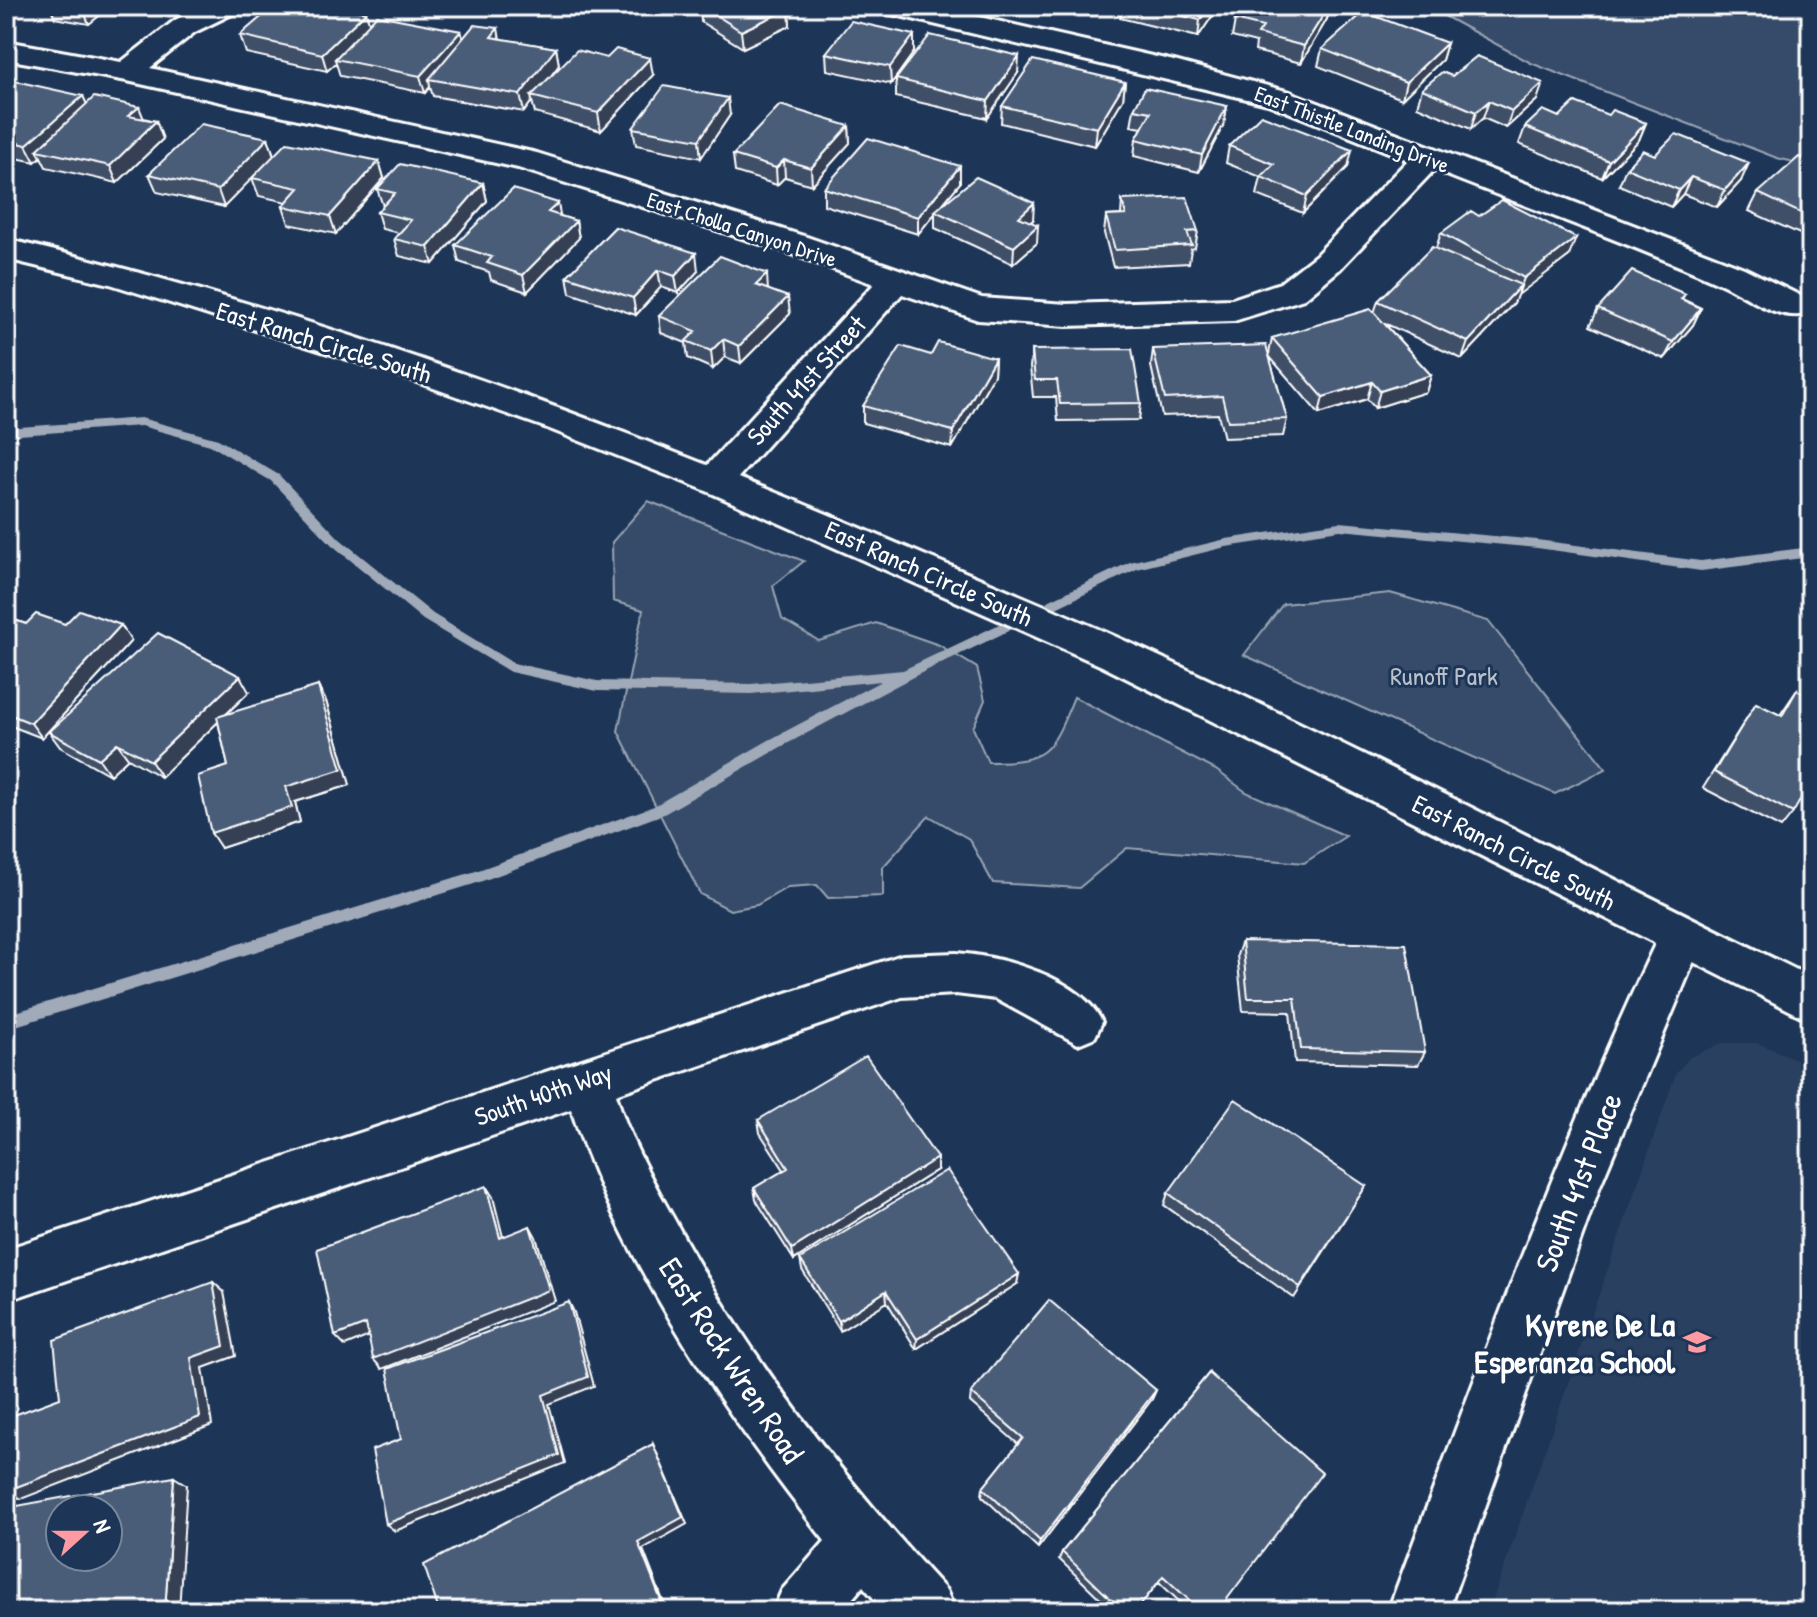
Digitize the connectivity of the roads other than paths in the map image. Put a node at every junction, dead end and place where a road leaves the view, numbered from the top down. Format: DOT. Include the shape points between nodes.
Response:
graph roads {
  1 [pos="226,6"];
  2 [pos="893,6"];
  3 [pos="6,50"];
  4 [pos="127,72"];
  5 [pos="1429,157"];
  6 [pos="6,249"];
  7 [pos="896,280"];
  8 [pos="1793,306"];
  9 [pos="715,480"];
  10 [pos="1681,937"];
  11 [pos="1811,1000"];
  12 [pos="1078,1022"];
  13 [pos="587,1080"];
  14 [pos="6,1275"];
  15 [pos="863,1541"];
  16 [pos="803,1611"];
  17 [pos="925,1611"];
  18 [pos="1418,1611"];
  1 -- 4 [label="street" via="185,26"];
  2 -- 5 [label="street, East Thistle Landing Drive" via="1279,98"];
  3 -- 4 [label="street, East Cholla Canyon Drive"];
  4 -- 7 [label="street, East Cholla Canyon Drive" via="526,160"];
  5 -- 7 [label="street, East Cholla Canyon Drive" via="1328,262 1292,291 1234,310 1067,315 978,309"];
  5 -- 8 [label="street, East Thistle Landing Drive" via="1732,276"];
  6 -- 9 [label="street, East Ranch Circle South" via="119,276 401,364"];
  7 -- 9 [label="street, South 41st Street"];
  9 -- 10 [label="street, East Ranch Circle South" via="1117,655"];
  10 -- 11 [label="street, East Ranch Circle South"];
  10 -- 18 [label="street, South 41st Place" via="1582,1167"];
  12 -- 13 [label="street, South 40th Way" via="1033,990 987,974 902,976"];
  13 -- 14 [label="street, South 40th Way"];
  13 -- 15 [label="street, East Rock Wren Road" via="599,1127 676,1279 745,1390"];
  15 -- 16 [label="street"];
  15 -- 17 [label="street, East Rock Wren Road"];
}
